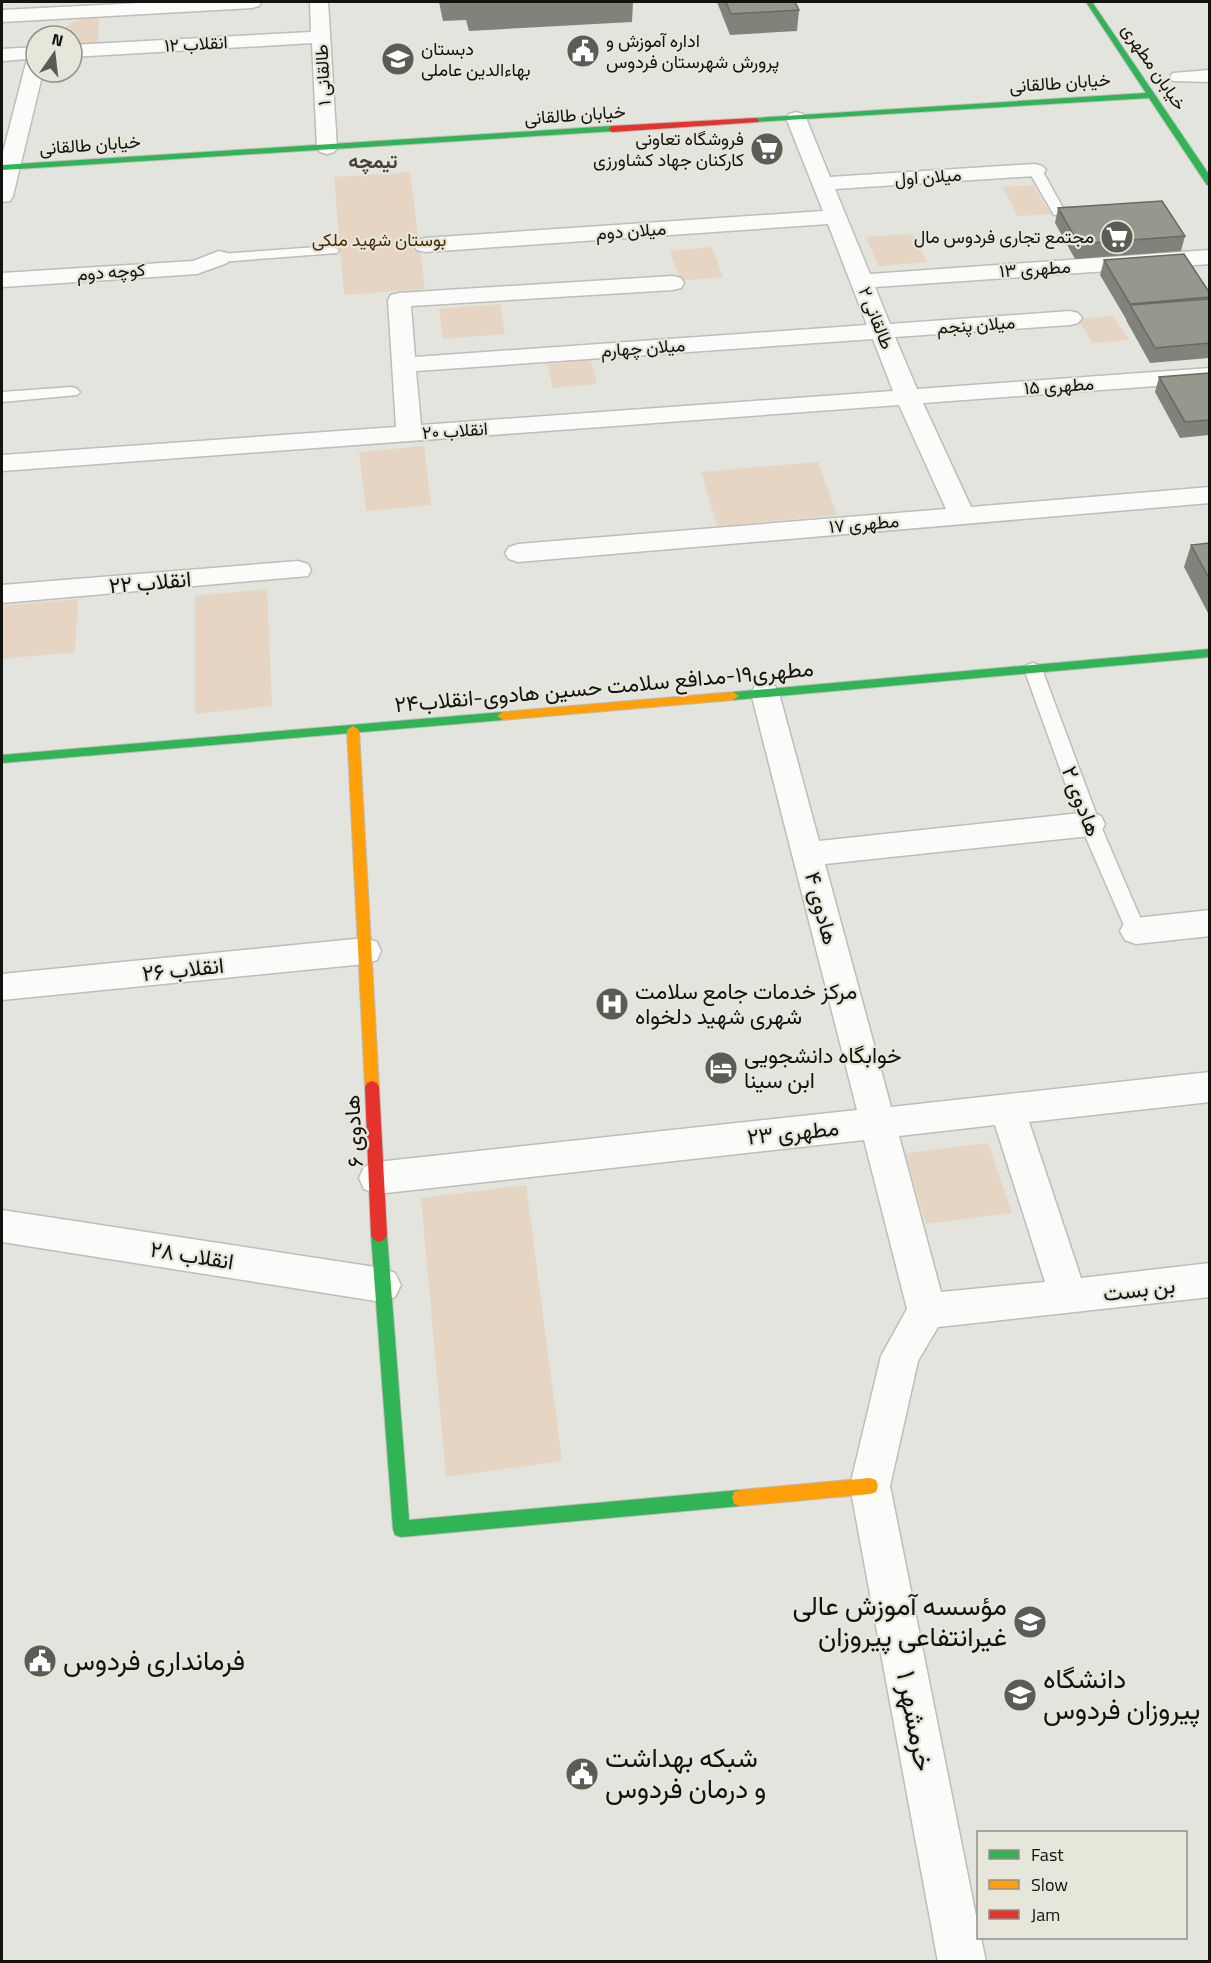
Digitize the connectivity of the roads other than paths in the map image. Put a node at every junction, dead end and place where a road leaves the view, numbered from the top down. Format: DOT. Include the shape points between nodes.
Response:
graph roads {
  1 [pos="252,2"];
  2 [pos="319,2"];
  3 [pos="1089,2"];
  4 [pos="71,7"];
  5 [pos="2,16"];
  6 [pos="58,24"];
  7 [pos="321,37"];
  8 [pos="84,50"];
  9 [pos="24,54"];
  10 [pos="2,55"];
  11 [pos="1209,76"];
  12 [pos="1180,77"];
  13 [pos="29,84"];
  14 [pos="1152,95"];
  15 [pos="796,118"];
  16 [pos="327,148"];
  17 [pos="5,168"];
  18 [pos="1035,171"];
  19 [pos="1209,183"];
  20 [pos="822,184"];
  21 [pos="2,196"];
  22 [pos="1105,209"];
  23 [pos="836,218"];
  24 [pos="425,245"];
  25 [pos="332,250"];
  26 [pos="1209,257"];
  27 [pos="219,258"];
  28 [pos="2,280"];
  29 [pos="861,281"];
  30 [pos="673,282"];
  31 [pos="1070,318"];
  32 [pos="882,332"];
  33 [pos="404,365"];
  34 [pos="1209,375"];
  35 [pos="72,392"];
  36 [pos="2,397"];
  37 [pos="908,398"];
  38 [pos="409,434"];
  39 [pos="2,464"];
  40 [pos="1209,495"];
  41 [pos="962,516"];
  42 [pos="518,553"];
  43 [pos="298,570"];
  44 [pos="2,594"];
  45 [pos="1209,653"];
  46 [pos="1033,669"];
  47 [pos="765,693"];
  48 [pos="353,730"];
  49 [pos="2,759"];
  50 [pos="1090,824"];
  51 [pos="808,854"];
  52 [pos="1209,923"];
  53 [pos="1136,931"];
  54 [pos="365,951"];
  55 [pos="2,987"];
  56 [pos="1209,1087"];
  57 [pos="1007,1109"];
  58 [pos="879,1123"];
  59 [pos="376,1178"];
  60 [pos="2,1226"];
  61 [pos="1209,1280"];
  62 [pos="382,1285"];
  63 [pos="1069,1297"];
  64 [pos="927,1311"];
  65 [pos="870,1486"];
  66 [pos="962,1962"];
  1 -- 4 [label="street"];
  2 -- 7 [label="street, طالقانی ۱"];
  3 -- 14 [label="street, خیابان مطهری"];
  4 -- 5 [label="street"];
  4 -- 6 [label="street"];
  7 -- 8 [label="street, انقلاب ۱۲"];
  7 -- 16 [label="street, طالقانی ۱"];
  9 -- 10 [label="street"];
  11 -- 12 [label="street"];
  13 -- 17 [label="street"];
  14 -- 15 [label="street, خیابان طالقانی"];
  14 -- 19 [label="street, خیابان مطهری"];
  15 -- 16 [label="street, خیابان طالقانی"];
  15 -- 20 [label="street, طالقانی ۲"];
  16 -- 17 [label="street, خیابان طالقانی"];
  17 -- 21 [label="street"];
  18 -- 20 [label="street, میلان اول"];
  18 -- 22 [label="lane" via="1059,212"];
  20 -- 23 [label="street, طالقانی ۲"];
  23 -- 24 [label="street, میلان دوم"];
  23 -- 29 [label="street, طالقانی ۲"];
  25 -- 27 [label="lane"];
  26 -- 29 [label="street, مطهری ۱۳"];
  27 -- 28 [label="street, کوچه دوم" via="197,267"];
  29 -- 32 [label="street, طالقانی ۲"];
  30 -- 33 [label="street" via="399,300"];
  31 -- 32 [label="street, میلان پنجم"];
  32 -- 33 [label="street, میلان چهارم"];
  32 -- 37 [label="street, طالقانی ۲"];
  33 -- 38 [label="street"];
  34 -- 37 [label="street, مطهری ۱۵"];
  35 -- 36 [label="lane"];
  37 -- 38 [label="street, انقلاب ۲۰"];
  37 -- 41 [label="street, طالقانی ۲"];
  38 -- 39 [label="street, انقلاب ۲۰"];
  40 -- 41 [label="street, مطهری ۱۷"];
  41 -- 42 [label="street, مطهری ۱۷"];
  43 -- 44 [label="street, انقلاب ۲۲"];
  45 -- 46 [label="street, مطهری۱۹-مدافع سلامت حسین هادوی-انقلاب۲۴"];
  46 -- 47 [label="street, مطهری۱۹-مدافع سلامت حسین هادوی-انقلاب۲۴"];
  46 -- 50 [label="lane, هادوی ۲"];
  47 -- 48 [label="street, مطهری۱۹-مدافع سلامت حسین هادوی-انقلاب۲۴"];
  47 -- 51 [label="street, هادوی ۴"];
  48 -- 49 [label="street, مطهری۱۹-مدافع سلامت حسین هادوی-انقلاب۲۴"];
  48 -- 54 [label="street, هادوی ۶"];
  50 -- 51 [label="street"];
  50 -- 53 [label="lane, هادوی ۲"];
  51 -- 58 [label="street, هادوی ۴"];
  52 -- 53 [label="street"];
  54 -- 55 [label="street, انقلاب ۲۶"];
  54 -- 59 [label="street, هادوی ۶"];
  56 -- 57 [label="street, مطهری ۲۳"];
  57 -- 58 [label="street, مطهری ۲۳"];
  57 -- 63 [label="street"];
  58 -- 59 [label="street, مطهری ۲۳"];
  58 -- 64 [label="street, هادوی ۴"];
  59 -- 62 [label="street, هادوی ۶"];
  60 -- 62 [label="street, انقلاب ۲۸"];
  61 -- 63 [label="street, بن بست"];
  62 -- 65 [label="street, هادوی ۶" via="401,1529"];
  63 -- 64 [label="street, بن بست"];
  64 -- 65 [label="street, خرمشهر ۱" via="900,1356"];
  65 -- 66 [label="street, خرمشهر ۱"];
}
